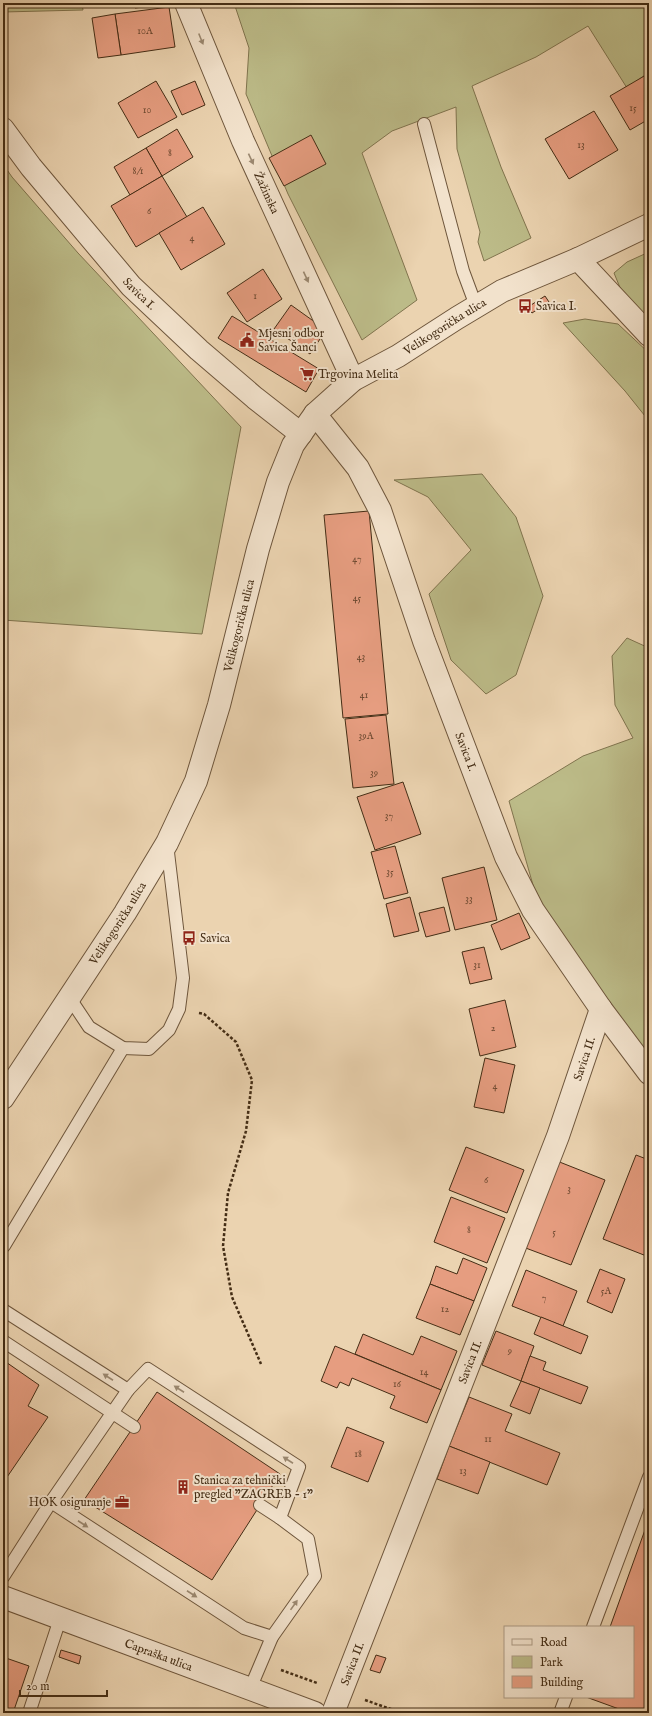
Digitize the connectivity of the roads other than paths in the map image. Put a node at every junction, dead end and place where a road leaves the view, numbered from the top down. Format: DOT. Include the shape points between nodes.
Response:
graph roads {
  1 [pos="186,3"];
  2 [pos="424,124"];
  3 [pos="3,129"];
  4 [pos="649,225"];
  5 [pos="578,259"];
  6 [pos="476,306"];
  7 [pos="649,335"];
  8 [pos="353,380"];
  9 [pos="315,414"];
  10 [pos="302,434"];
  11 [pos="167,842"];
  12 [pos="69,997"];
  13 [pos="601,1009"];
  14 [pos="124,1048"];
  15 [pos="649,1074"];
  16 [pos="3,1098"];
  17 [pos="4,1246"];
  18 [pos="3,1310"];
  19 [pos="3,1341"];
  20 [pos="128,1390"];
  21 [pos="112,1413"];
  22 [pos="134,1427"];
  23 [pos="649,1477"];
  24 [pos="51,1502"];
  25 [pos="260,1505"];
  26 [pos="280,1518"];
  27 [pos="3,1577"];
  28 [pos="3,1597"];
  29 [pos="60,1619"];
  30 [pos="592,1626"];
  31 [pos="272,1637"];
  32 [pos="250,1689"];
  33 [pos="566,1698"];
  34 [pos="29,1713"];
  35 [pos="315,1713"];
  36 [pos="333,1713"];
  37 [pos="560,1713"];
  1 -- 8 [label="street, Žažinska, one-way" via="242,141"];
  2 -- 6 [label="lane" via="463,271"];
  3 -- 10 [label="street, Savica I." via="31,168 131,286 199,350"];
  4 -- 5 [label="street, Velikogorička ulica"];
  5 -- 6 [label="street, Velikogorička ulica" via="502,291"];
  5 -- 7 [label="street"];
  6 -- 8 [label="street, Velikogorička ulica" via="398,356"];
  8 -- 9 [label="street, Velikogorička ulica"];
  9 -- 10 [label="street, Velikogorička ulica"];
  9 -- 13 [label="street, Savica I." via="358,468 380,510 424,641 506,857 533,910"];
  10 -- 11 [label="street, Velikogorička ulica" via="286,460 258,549 219,705 196,781"];
  11 -- 12 [label="street, Velikogorička ulica" via="125,913"];
  11 -- 14 [label="lane" via="183,978 179,1009 169,1030 149,1049"];
  12 -- 14 [label="lane" via="89,1028"];
  12 -- 16 [label="street, Velikogorička ulica"];
  13 -- 15 [label="street, Savica I."];
  13 -- 36 [label="street, Savica II." via="558,1136"];
  14 -- 17 [label="lane"];
  20 -- 18 [label="lane, one-way"];
  19 -- 21 [label="lane"];
  20 -- 21 [label="lane"];
  26 -- 20 [label="lane, one-way" via="299,1467 148,1369"];
  21 -- 22 [label="lane"];
  21 -- 24 [label="lane"];
  23 -- 30 [label="lane"];
  24 -- 27 [label="lane"];
  24 -- 31 [label="lane, one-way" via="244,1628"];
  25 -- 26 [label="lane"];
  31 -- 26 [label="lane, one-way" via="315,1576 308,1539"];
  28 -- 29 [label="street, Capraška ulica"];
  29 -- 32 [label="street, Capraška ulica"];
  29 -- 34 [label="lane"];
  31 -- 32 [label="lane"];
  32 -- 35 [label="street, Capraška ulica"];
  33 -- 37 [label="lane"];
}
